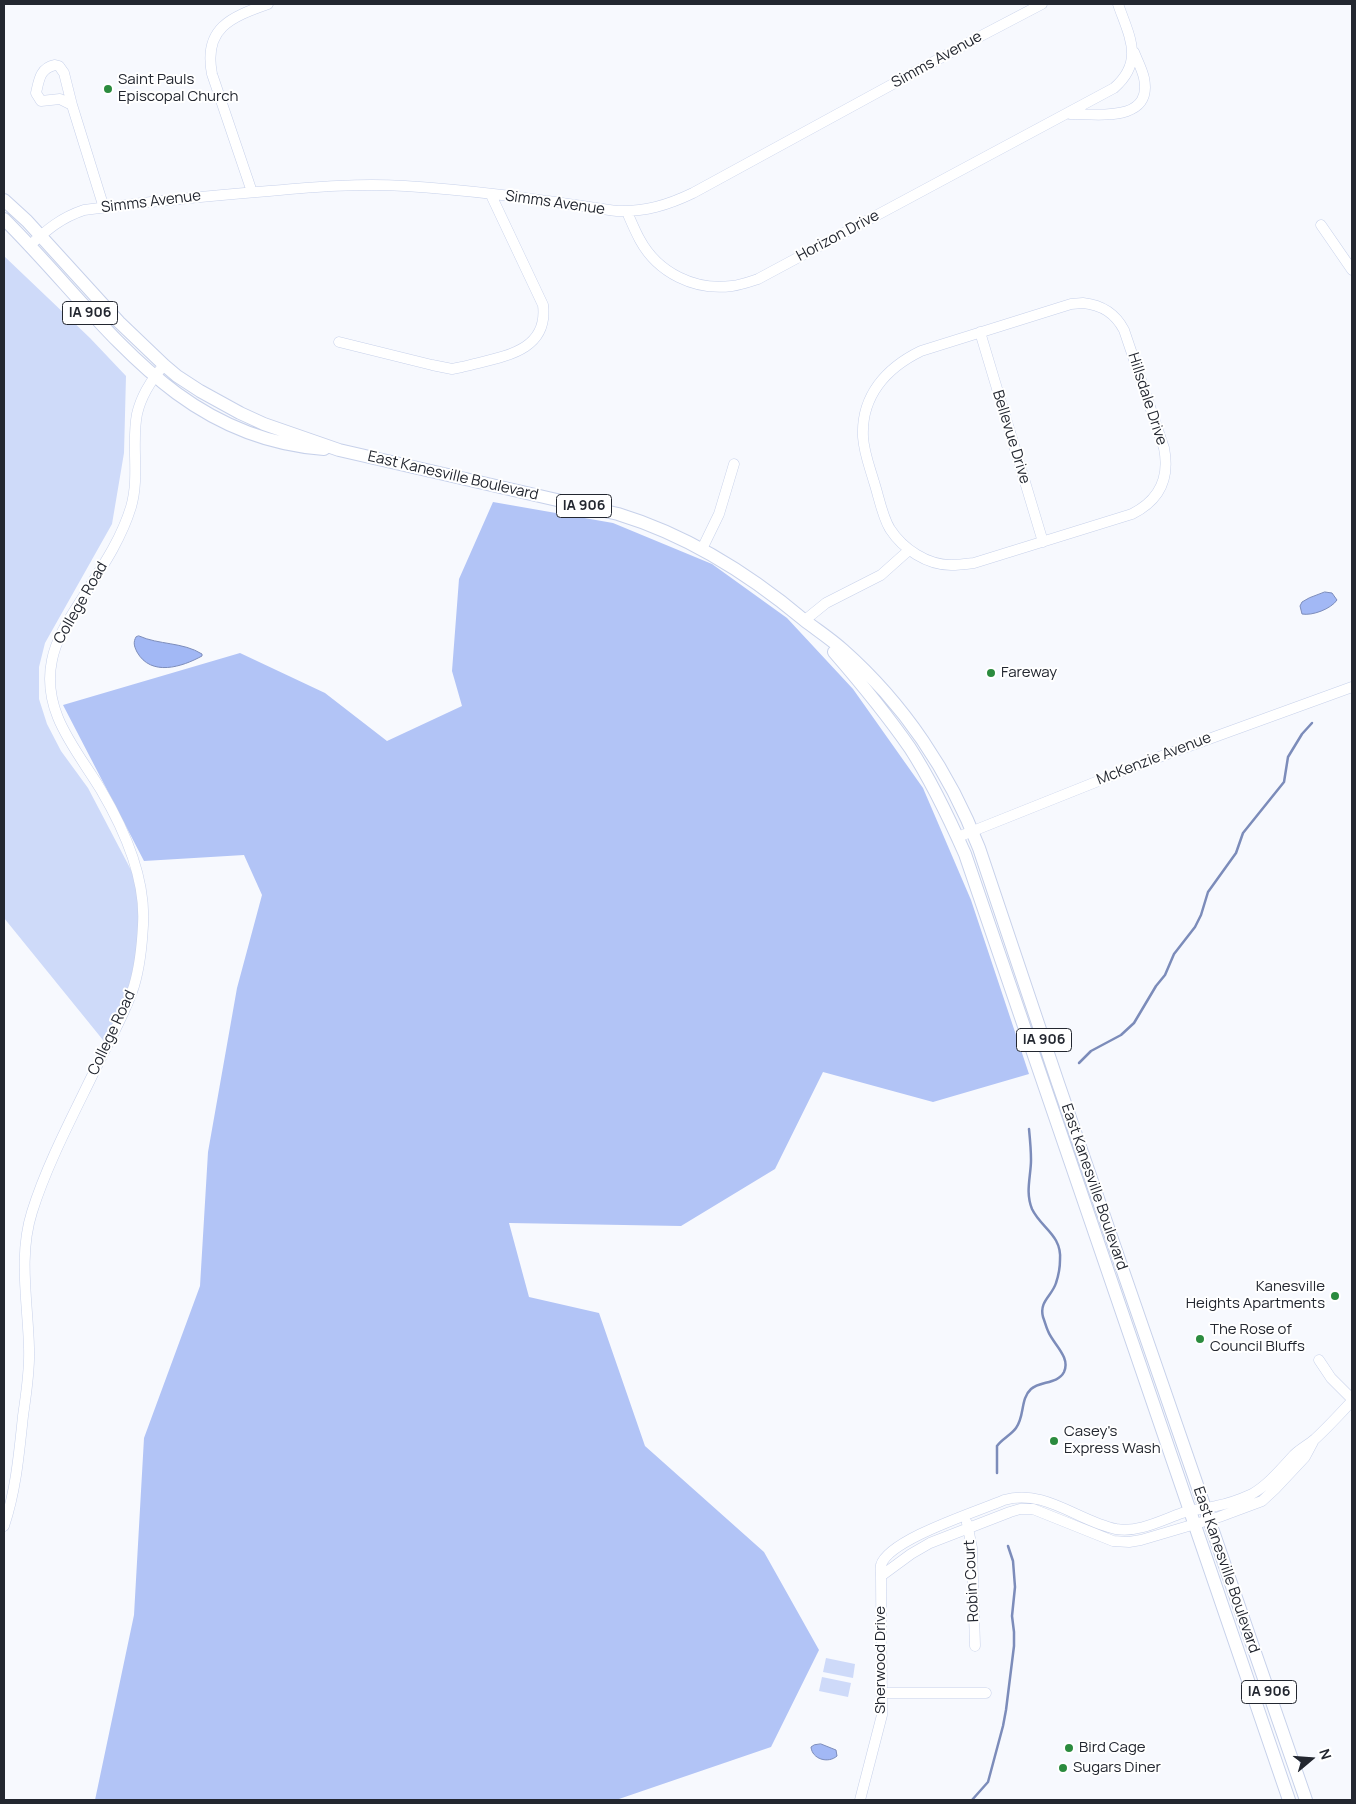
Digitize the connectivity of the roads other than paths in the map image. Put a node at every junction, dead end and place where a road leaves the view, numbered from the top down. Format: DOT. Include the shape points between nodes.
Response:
graph roads {
  1 [pos="268,4"];
  2 [pos="1042,4"];
  3 [pos="1118,4"];
  4 [pos="1134,52"];
  5 [pos="72,105"];
  6 [pos="1066,114"];
  7 [pos="252,192"];
  8 [pos="491,195"];
  9 [pos="4,200"];
  10 [pos="104,208"];
  11 [pos="627,212"];
  12 [pos="4,220"];
  13 [pos="1321,225"];
  14 [pos="41,236"];
  15 [pos="29,246"];
  16 [pos="1352,270"];
  17 [pos="980,332"];
  18 [pos="339,342"];
  19 [pos="164,365"];
  20 [pos="154,376"];
  21 [pos="339,450"];
  22 [pos="734,464"];
  23 [pos="1042,542"];
  24 [pos="702,549"];
  25 [pos="909,550"];
  26 [pos="805,620"];
  27 [pos="1352,686"];
  28 [pos="973,831"];
  29 [pos="958,837"];
  30 [pos="1319,1360"];
  31 [pos="1352,1400"];
  32 [pos="1189,1510"];
  33 [pos="1207,1513"];
  34 [pos="964,1516"];
  35 [pos="1193,1523"];
  36 [pos="4,1526"];
  37 [pos="968,1528"];
  38 [pos="881,1576"];
  39 [pos="975,1646"];
  40 [pos="882,1693"];
  41 [pos="986,1693"];
  42 [pos="860,1800"];
  43 [pos="1289,1800"];
  44 [pos="1306,1800"];
  1 -- 7 [label="street" via="239,14 223,25 216,34 210,57 212,74"];
  2 -- 11 [label="street, Simms Avenue" via="693,193 656,208"];
  3 -- 4 [label="street, Horizon Drive"];
  4 -- 6 [label="street, Horizon Drive" via="1129,69 1118,84"];
  4 -- 6 [label="street, Horizon Drive" via="1145,85 1144,95 1137,106 1125,113"];
  5 -- 10 [label="street"];
  6 -- 11 [label="street, Horizon Drive" via="758,279 733,286 699,285 666,270 642,244"];
  7 -- 8 [label="street, Simms Avenue" via="366,185"];
  7 -- 10 [label="street, Simms Avenue"];
  8 -- 11 [label="street, Simms Avenue"];
  8 -- 18 [label="street" via="544,305 544,319 535,340 523,349 452,369"];
  9 -- 14 [label="main road, East Kanesville Boulevard / IA 906"];
  10 -- 14 [label="street, Simms Avenue" via="69,215"];
  12 -- 15 [label="main road, East Kanesville Boulevard / IA 906"];
  13 -- 16 [label="street"];
  14 -- 15 [label="street, Simms Avenue"];
  14 -- 19 [label="main road, East Kanesville Boulevard / IA 906" via="119,322"];
  15 -- 20 [label="main road, East Kanesville Boulevard / IA 906" via="120,346"];
  17 -- 23 [label="street, Bellevue Drive"];
  17 -- 23 [label="street, Hillsdale Drive" via="1071,304 1092,304 1107,310 1124,330 1164,448 1164,481 1156,496 1142,509"];
  17 -- 25 [label="street, Hillsdale Drive" via="905,359 890,370 876,387 865,414 865,451 887,522"];
  19 -- 20 [label="street, College Road"];
  19 -- 21 [label="main road, East Kanesville Boulevard / IA 906" via="200,391 240,413"];
  20 -- 21 [label="main road, East Kanesville Boulevard / IA 906" via="204,412 246,432 289,445"];
  20 -- 36 [label="street, College Road" via="137,414 132,505 118,540 60,637 50,675 53,704 66,736 120,826 139,881 144,911 140,964 129,1001 70,1120 29,1222 24,1254 29,1351 27,1385 14,1493"];
  21 -- 24 [label="main road, East Kanesville Boulevard / IA 906" via="618,514"];
  22 -- 24 [label="street" via="719,514"];
  23 -- 25 [label="street, Hillsdale Drive" via="974,563 951,565 932,562"];
  24 -- 26 [label="main road, East Kanesville Boulevard / IA 906" via="754,580"];
  25 -- 26 [label="street" via="881,576 826,603"];
  26 -- 28 [label="main road, East Kanesville Boulevard / IA 906" via="862,668 902,713 938,763"];
  26 -- 29 [label="main road, East Kanesville Boulevard / IA 906" via="849,669 910,748"];
  27 -- 28 [label="street, McKenzie Avenue" via="1168,753"];
  28 -- 29 [label="street, McKenzie Avenue"];
  28 -- 33 [label="main road, East Kanesville Boulevard / IA 906"];
  29 -- 32 [label="main road, East Kanesville Boulevard / IA 906"];
  30 -- 31 [label="street"];
  31 -- 33 [label="street, Sherwood Drive" via="1270,1480 1253,1493 1215,1506"];
  32 -- 33 [label="street, Sherwood Drive"];
  32 -- 34 [label="street, Sherwood Drive" via="1130,1530 1105,1526 1031,1497 1009,1498"];
  32 -- 35 [label="main road, East Kanesville Boulevard / IA 906"];
  33 -- 35 [label="street, Sherwood Drive"];
  33 -- 44 [label="main road, East Kanesville Boulevard / IA 906"];
  34 -- 37 [label="street, Robin Court"];
  34 -- 38 [label="street, Sherwood Drive" via="926,1531 896,1549 885,1557"];
  35 -- 37 [label="street, Sherwood Drive" via="1141,1540 1113,1541 1033,1509 1020,1509"];
  35 -- 43 [label="main road, East Kanesville Boulevard / IA 906"];
  37 -- 38 [label="street, Sherwood Drive" via="922,1547"];
  37 -- 39 [label="street, Robin Court" via="972,1548"];
  38 -- 40 [label="street, Sherwood Drive"];
  40 -- 41 [label="street"];
  40 -- 42 [label="street, Sherwood Drive" via="882,1715"];
}
